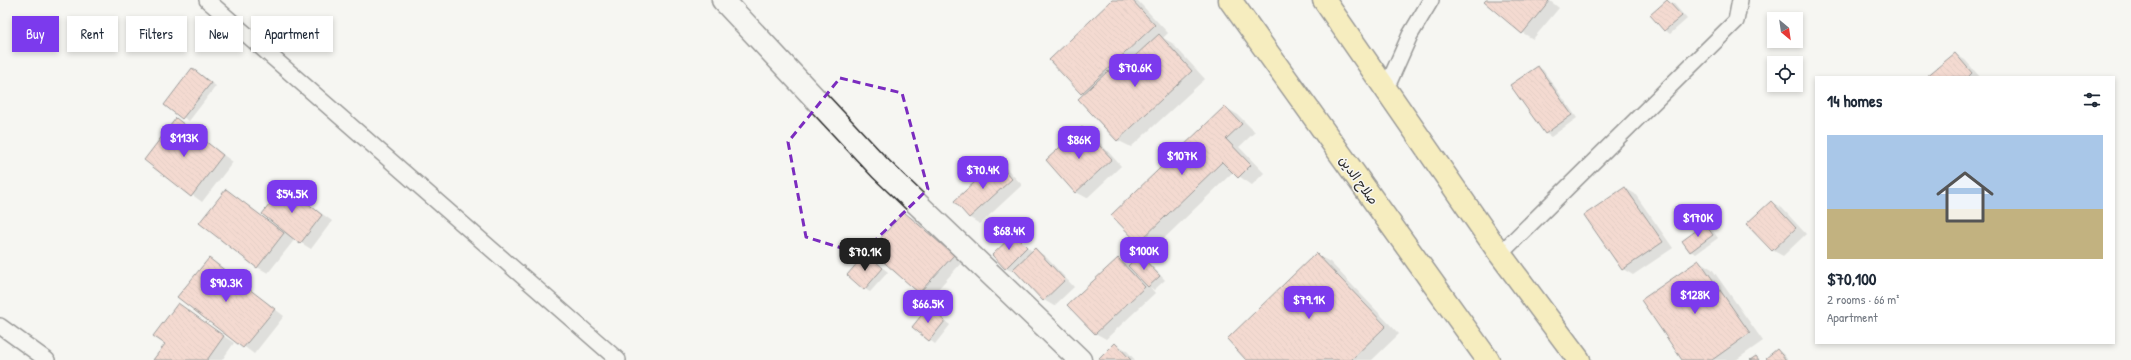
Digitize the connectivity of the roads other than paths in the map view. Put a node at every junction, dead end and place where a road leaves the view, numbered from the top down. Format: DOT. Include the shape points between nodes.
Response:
graph roads {
  1 [pos="207,0"];
  2 [pos="723,0"];
  3 [pos="1230,0"];
  4 [pos="1324,0"];
  5 [pos="1431,0"];
  6 [pos="1740,0"];
  7 [pos="1386,89"];
  8 [pos="1500,254"];
  9 [pos="0,326"];
  10 [pos="47,360"];
  11 [pos="618,360"];
  12 [pos="1080,360"];
  13 [pos="1488,360"];
  14 [pos="1578,360"];
  1 -- 11 [label="lane"];
  2 -- 12 [label="street" via="881,169"];
  3 -- 13 [label="highway, صلاح الدين"];
  4 -- 7 [label="highway"];
  5 -- 7 [label="lane" via="1410,35"];
  6 -- 8 [label="lane" via="1736,20"];
  7 -- 8 [label="highway"];
  8 -- 14 [label="highway"];
  9 -- 10 [label="lane"];
}
